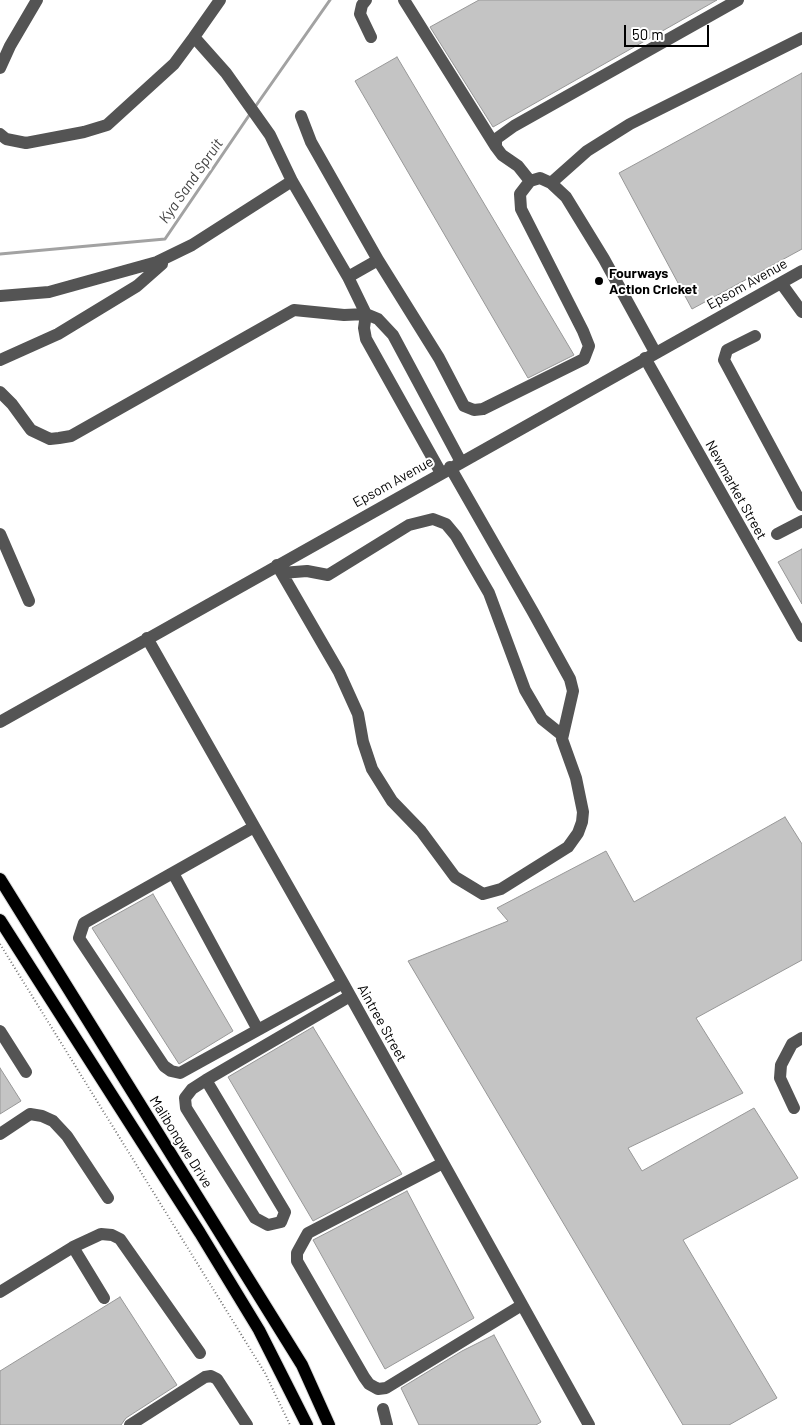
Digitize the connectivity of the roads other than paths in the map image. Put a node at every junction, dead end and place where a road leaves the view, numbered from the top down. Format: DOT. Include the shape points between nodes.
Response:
graph roads {
  1 [pos="37,0"];
  2 [pos="220,0"];
  3 [pos="366,0"];
  4 [pos="404,0"];
  5 [pos="738,0"];
  6 [pos="194,37"];
  7 [pos="371,37"];
  8 [pos="802,38"];
  9 [pos="0,68"];
  10 [pos="301,116"];
  11 [pos="0,134"];
  12 [pos="496,147"];
  13 [pos="292,181"];
  14 [pos="530,181"];
  15 [pos="552,183"];
  16 [pos="172,255"];
  17 [pos="378,260"];
  18 [pos="802,271"];
  19 [pos="348,277"];
  20 [pos="781,283"];
  21 [pos="0,300"];
  22 [pos="802,312"];
  23 [pos="366,314"];
  24 [pos="754,336"];
  25 [pos="650,355"];
  26 [pos="0,360"];
  27 [pos="0,392"];
  28 [pos="451,467"];
  29 [pos="802,505"];
  30 [pos="802,521"];
  31 [pos="0,534"];
  32 [pos="777,534"];
  33 [pos="279,569"];
  34 [pos="29,601"];
  35 [pos="802,636"];
  36 [pos="147,638"];
  37 [pos="0,722"];
  38 [pos="562,735"];
  39 [pos="254,827"];
  40 [pos="173,872"];
  41 [pos="0,879"];
  42 [pos="0,920"];
  43 [pos="343,983"];
  44 [pos="350,996"];
  45 [pos="258,1030"];
  46 [pos="0,1031"];
  47 [pos="802,1038"];
  48 [pos="26,1072"];
  49 [pos="206,1080"];
  50 [pos="794,1108"];
  51 [pos="0,1134"];
  52 [pos="443,1163"];
  53 [pos="108,1198"];
  54 [pos="73,1247"];
  55 [pos="0,1292"];
  56 [pos="104,1298"];
  57 [pos="522,1305"];
  58 [pos="275,1322"];
  59 [pos="259,1330"];
  60 [pos="200,1353"];
  61 [pos="383,1409"];
  62 [pos="130,1425"];
  63 [pos="247,1425"];
  64 [pos="307,1425"];
  65 [pos="329,1425"];
  66 [pos="388,1425"];
  67 [pos="589,1425"];
  1 -- 9 [label="street"];
  2 -- 6 [label="street"];
  3 -- 7 [label="street" via="360,14"];
  4 -- 12 [label="street"];
  5 -- 12 [label="street" via="514,126 496,139"];
  6 -- 11 [label="street" via="174,64 107,125 26,143 6,139"];
  6 -- 13 [label="street" via="226,73 270,135"];
  8 -- 15 [label="street" via="630,124 587,151"];
  10 -- 17 [label="street" via="311,142"];
  12 -- 14 [label="street"];
  13 -- 16 [label="street"];
  13 -- 19 [label="street"];
  14 -- 15 [label="street" via="540,178"];
  14 -- 17 [label="street" via="520,194 521,209 583,331 588,346 584,359 484,409 464,406 439,358"];
  15 -- 25 [label="street, Newmarket Street" via="571,205"];
  16 -- 21 [label="street" via="121,274"];
  16 -- 26 [label="street" via="137,286 58,334"];
  17 -- 19 [label="street"];
  18 -- 20 [label="street, Epsom Avenue"];
  19 -- 23 [label="street"];
  20 -- 22 [label="street"];
  20 -- 25 [label="street, Epsom Avenue"];
  23 -- 27 [label="street" via="294,310 71,436 50,439 31,430"];
  23 -- 28 [label="street" via="366,339"];
  23 -- 28 [label="street" via="378,319 393,335"];
  24 -- 29 [label="street" via="727,350 724,360"];
  25 -- 28 [label="street, Epsom Avenue"];
  25 -- 35 [label="street, Newmarket Street"];
  28 -- 33 [label="street, Epsom Avenue"];
  28 -- 38 [label="street" via="570,679 573,699"];
  30 -- 32 [label="street"];
  31 -- 34 [label="street"];
  33 -- 36 [label="street, Epsom Avenue"];
  33 -- 38 [label="street" via="328,576 410,525 433,519 446,524 488,593 525,690 542,719"];
  33 -- 38 [label="street" via="339,672 358,714 372,769 392,801 421,831 455,877 474,891 482,894 501,889 568,847 578,833 583,812"];
  36 -- 37 [label="street, Epsom Avenue"];
  36 -- 39 [label="street, Aintree Street"];
  39 -- 40 [label="street"];
  39 -- 43 [label="street, Aintree Street"];
  40 -- 45 [label="street"];
  40 -- 45 [label="street" via="84,923 80,938 164,1066 171,1071 180,1073"];
  41 -- 58 [label="main road, Malibongwe Drive"];
  42 -- 59 [label="main road"];
  43 -- 44 [label="street, Aintree Street"];
  43 -- 45 [label="street"];
  44 -- 49 [label="street"];
  44 -- 52 [label="street, Aintree Street"];
  46 -- 48 [label="street"];
  47 -- 50 [label="street" via="792,1044 781,1065 780,1078"];
  49 -- 49 [label="street" via="285,1212 280,1222 268,1225 255,1218 186,1108 186,1094"];
  51 -- 53 [label="street" via="30,1114 53,1121 67,1136"];
  52 -- 57 [label="street, Aintree Street"];
  52 -- 57 [label="street" via="308,1233 297,1253 297,1261 364,1377 378,1389 386,1388"];
  54 -- 55 [label="street"];
  54 -- 56 [label="street"];
  54 -- 60 [label="street" via="101,1234 120,1240"];
  57 -- 67 [label="street, Aintree Street"];
  58 -- 59 [label="main road"];
  58 -- 65 [label="main road, Malibongwe Drive" via="311,1383"];
  59 -- 64 [label="main road"];
  61 -- 66 [label="street"];
  62 -- 63 [label="street" via="211,1376 217,1379"];
}
